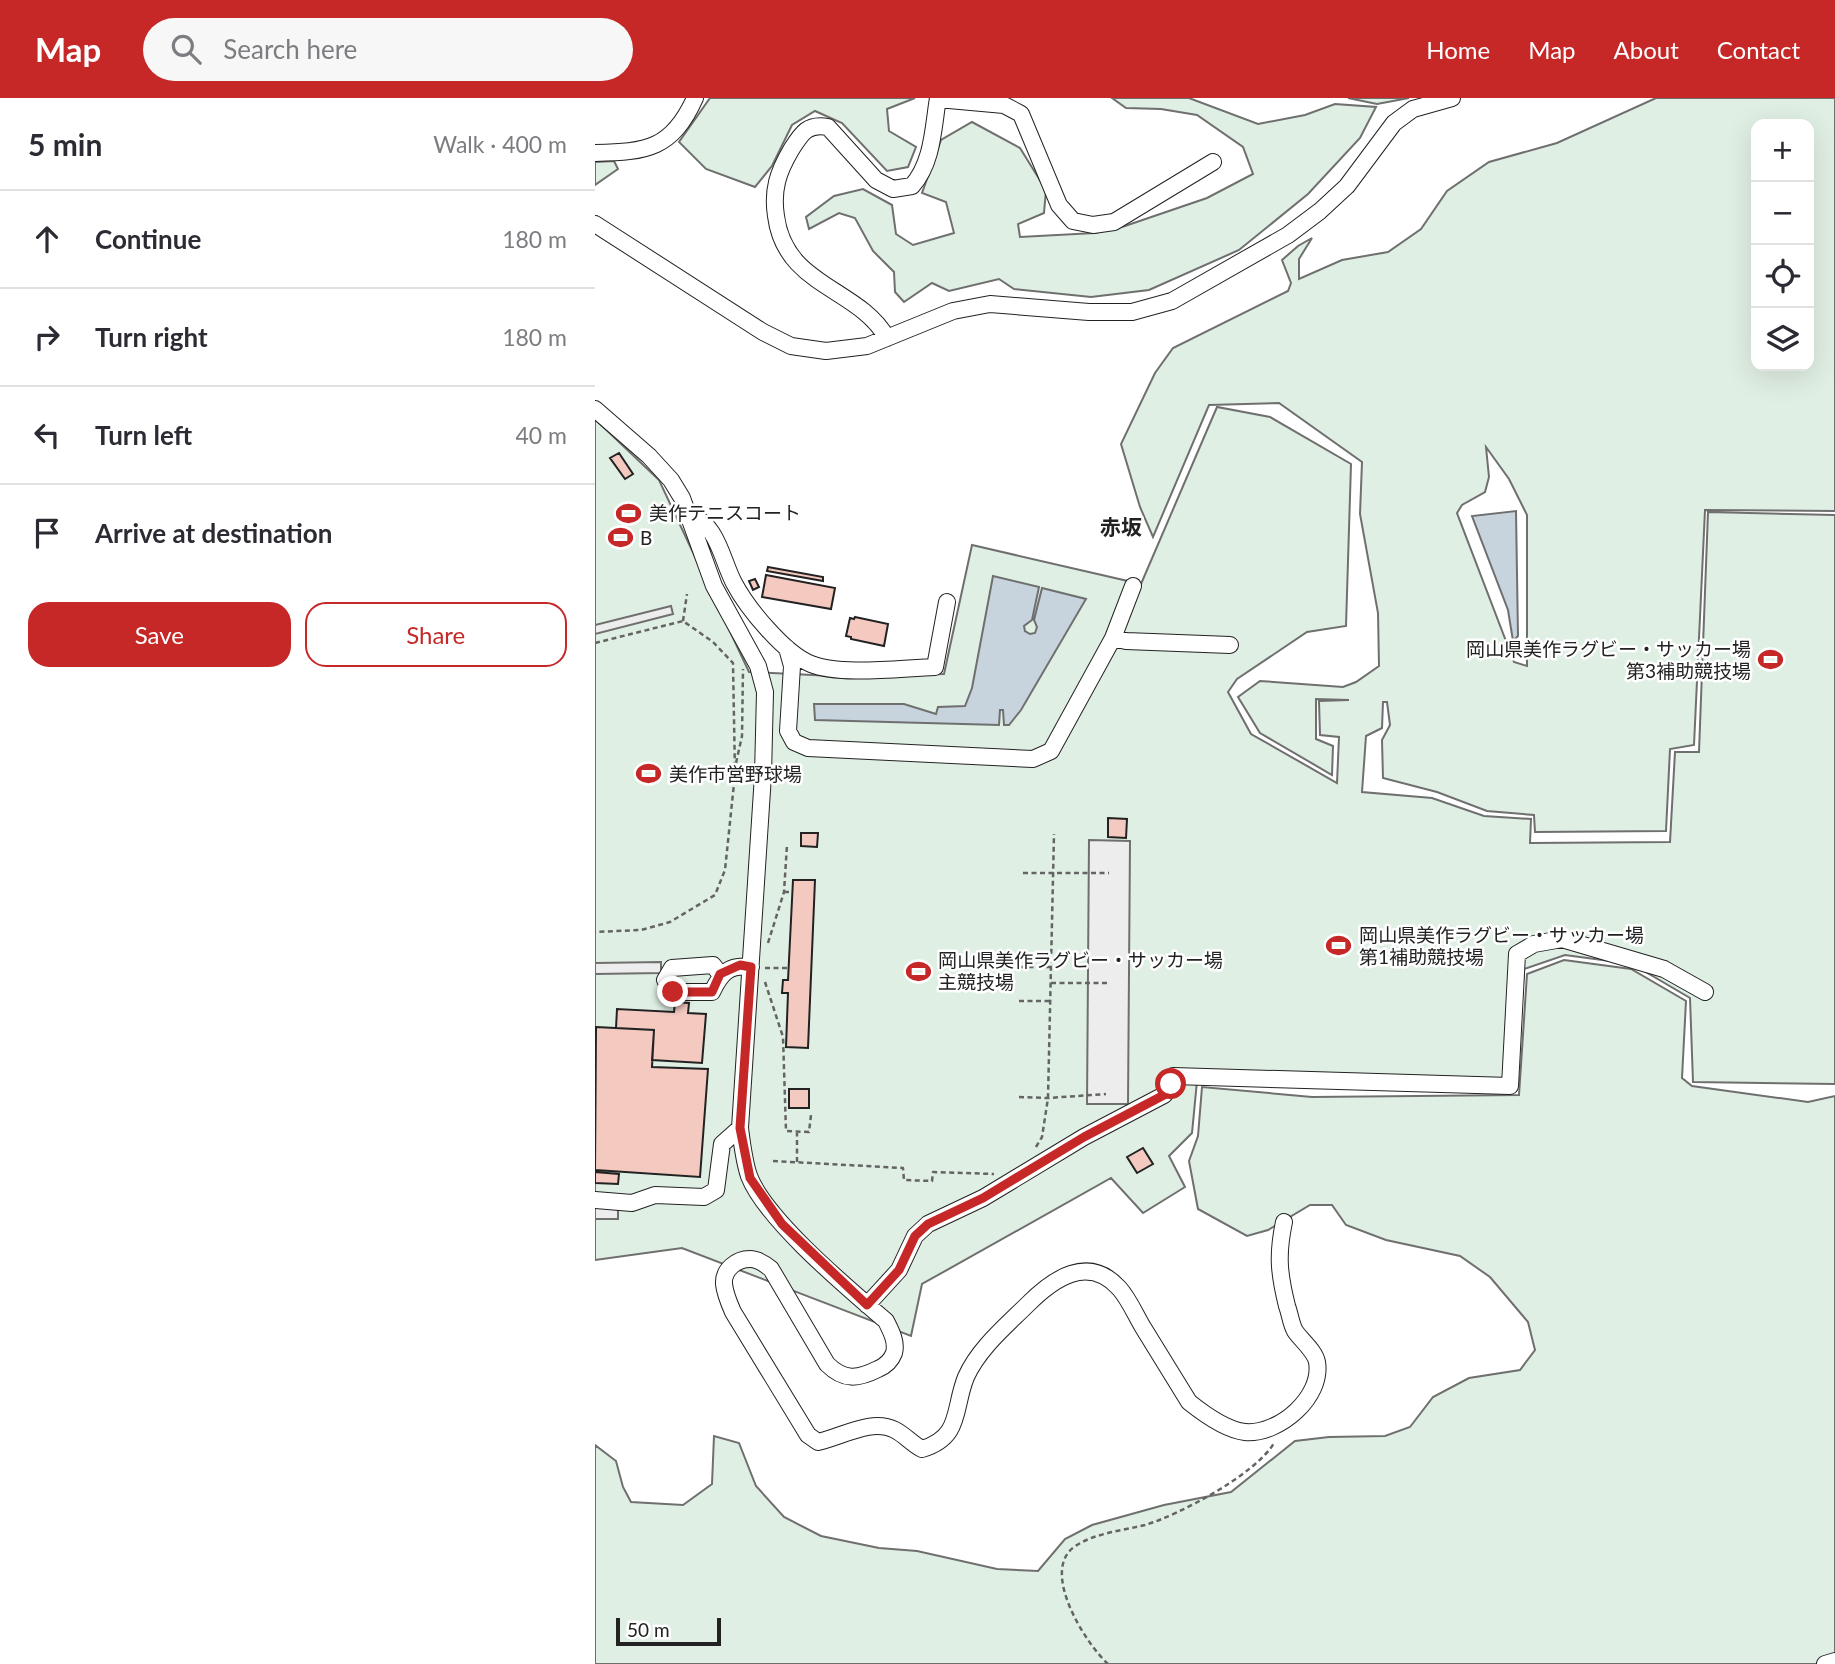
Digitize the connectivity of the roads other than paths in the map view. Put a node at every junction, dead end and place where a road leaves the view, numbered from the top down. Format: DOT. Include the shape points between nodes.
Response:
graph roads {
  1 [pos="695,98"];
  2 [pos="938,98"];
  3 [pos="1453,98"];
  4 [pos="595,153"];
  5 [pos="1213,163"];
  6 [pos="595,224"];
  7 [pos="887,338"];
  8 [pos="595,409"];
  9 [pos="688,514"];
  10 [pos="1133,586"];
  11 [pos="947,602"];
  12 [pos="1113,638"];
  13 [pos="1230,645"];
  14 [pos="787,648"];
  15 [pos="756,967"];
  16 [pos="720,974"];
  17 [pos="1706,992"];
  18 [pos="740,1128"];
  19 [pos="595,1200"];
  20 [pos="1284,1222"];
  21 [pos="867,1305"];
  22 [pos="1835,1661"];
  23 [pos="1825,1664"];
  1 -- 4 [label="street" via="685,120 649,148"];
  2 -- 5 [label="street" via="1004,105 1021,114 1059,205 1073,221 1093,225 1114,222"];
  2 -- 7 [label="street" via="929,155 912,186 893,189 876,180 828,127 817,125 805,130 793,147 774,188 776,220 788,254 871,318"];
  3 -- 7 [label="street" via="1413,109 1394,123 1347,186 1288,235 1173,300 1132,312 990,304 953,311"];
  6 -- 7 [label="street" via="791,346 826,351 867,346"];
  8 -- 9 [label="street" via="671,480"];
  9 -- 14 [label="street" via="701,518 712,531 750,609"];
  9 -- 15 [label="street" via="714,586 758,666 765,692"];
  10 -- 12 [label="street"];
  11 -- 14 [label="street" via="935,667 825,668"];
  12 -- 13 [label="street"];
  12 -- 14 [label="street" via="1051,751 1033,759 808,748 795,742 788,731 792,666"];
  15 -- 16 [label="street" via="740,965"];
  15 -- 18 [label="street"];
  17 -- 21 [label="street" via="1664,969 1562,939 1534,944 1517,954 1510,1086 1173,1076 1164,1095 983,1198 928,1224 915,1236 899,1270"];
  18 -- 19 [label="street" via="722,1144 716,1190 704,1197 655,1195 632,1203"];
  18 -- 21 [label="street" via="750,1178 782,1224"];
  20 -- 21 [label="street" via="1279,1274 1293,1328 1317,1362 1316,1375 1300,1410 1260,1432 1243,1432 1189,1402 1119,1288 1101,1274 1082,1271 1048,1284 977,1356 948,1436 935,1445 922,1449 895,1430 879,1426 818,1442 808,1435 733,1312 724,1281 728,1269 750,1259 771,1269 827,1364 849,1378 863,1377 887,1365 894,1352 886,1321"];
  22 -- 23 [label="street"];
}
